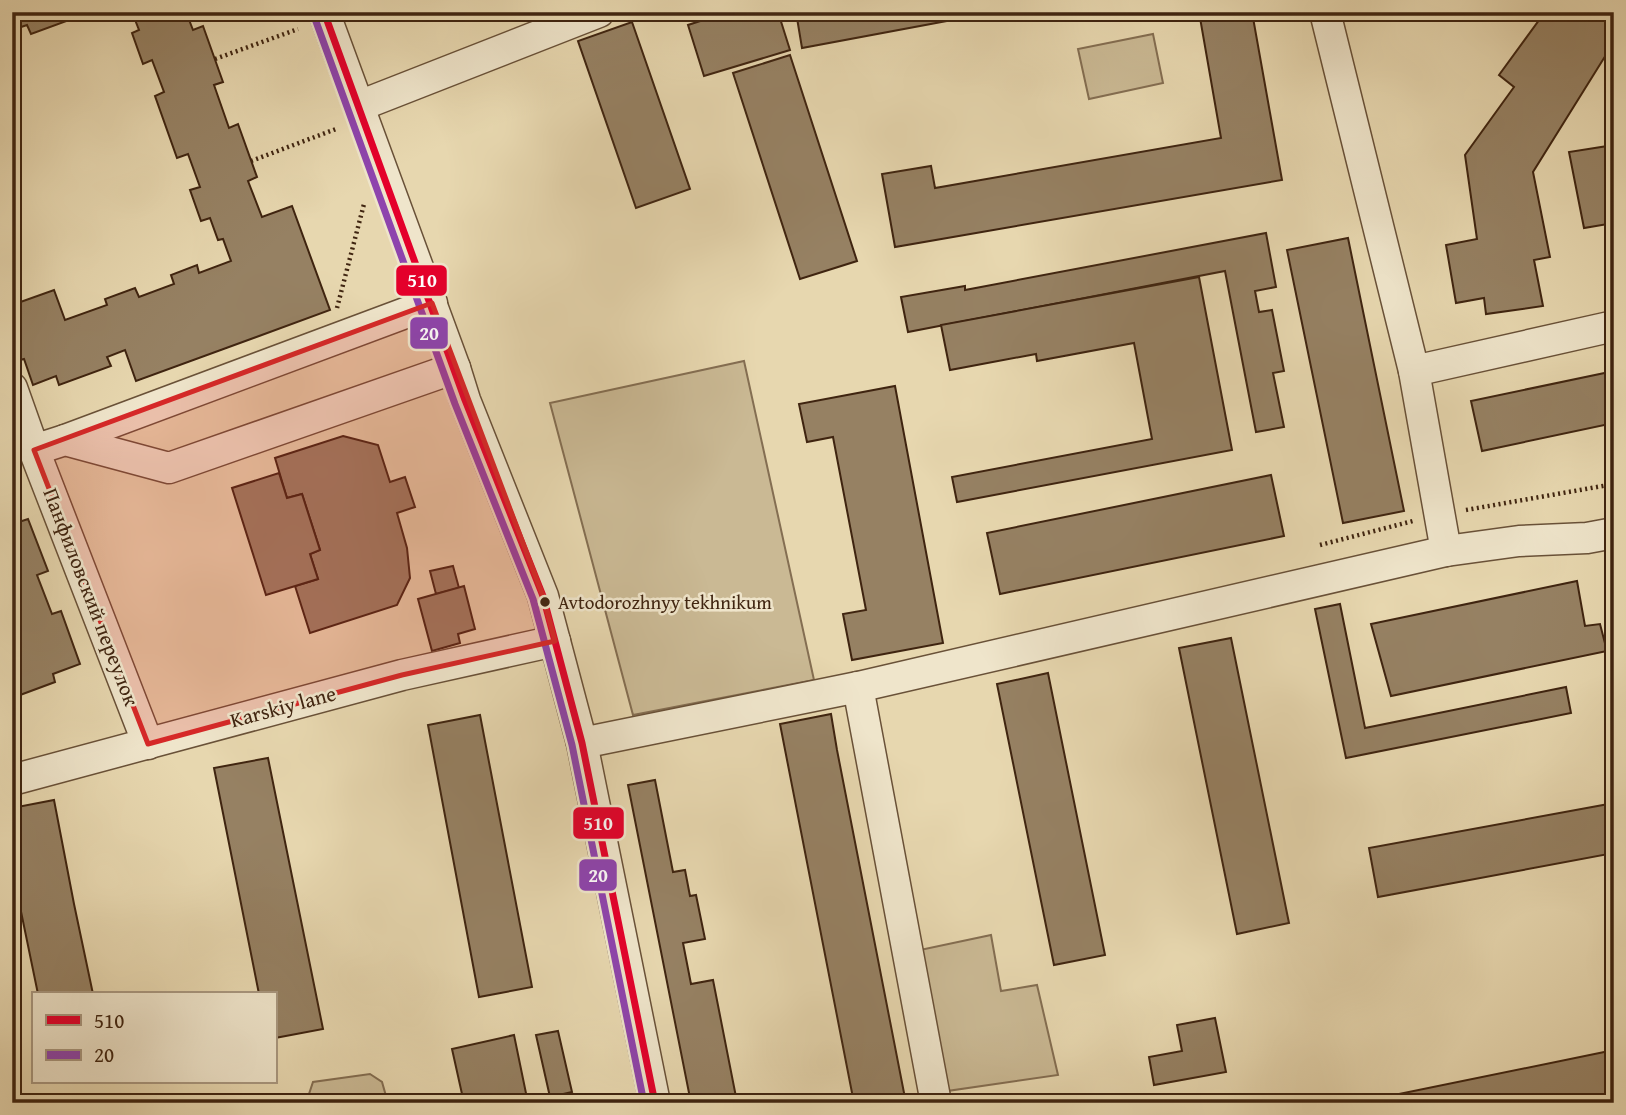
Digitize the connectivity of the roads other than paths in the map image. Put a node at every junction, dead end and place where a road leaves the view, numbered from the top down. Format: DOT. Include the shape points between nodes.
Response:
graph roads {
  1 [pos="324,12"];
  2 [pos="599,12"];
  3 [pos="1325,12"];
  4 [pos="359,106"];
  5 [pos="432,303"];
  6 [pos="1614,326"];
  7 [pos="455,368"];
  8 [pos="1414,371"];
  9 [pos="12,388"];
  10 [pos="65,440"];
  11 [pos="34,450"];
  12 [pos="1614,533"];
  13 [pos="1447,551"];
  14 [pos="555,641"];
  15 [pos="858,687"];
  16 [pos="582,743"];
  17 [pos="148,744"];
  18 [pos="12,780"];
  19 [pos="655,1103"];
  20 [pos="936,1103"];
  1 -- 4 [label="street"];
  2 -- 4 [label="street"];
  3 -- 8 [label="street"];
  4 -- 5 [label="street"];
  5 -- 7 [label="street"];
  5 -- 10 [label="street"];
  6 -- 8 [label="street"];
  7 -- 10 [label="street" via="169,468"];
  7 -- 14 [label="street" via="543,596"];
  8 -- 13 [label="street"];
  9 -- 11 [label="street, Панфиловский переулок"];
  10 -- 11 [label="street"];
  11 -- 17 [label="street, Панфиловский переулок"];
  12 -- 13 [label="street"];
  13 -- 15 [label="street"];
  14 -- 16 [label="street"];
  14 -- 17 [label="street, Karskiy lane" via="402,675"];
  15 -- 16 [label="street"];
  15 -- 20 [label="street"];
  16 -- 19 [label="street"];
  17 -- 18 [label="street, Karskiy lane"];
}
